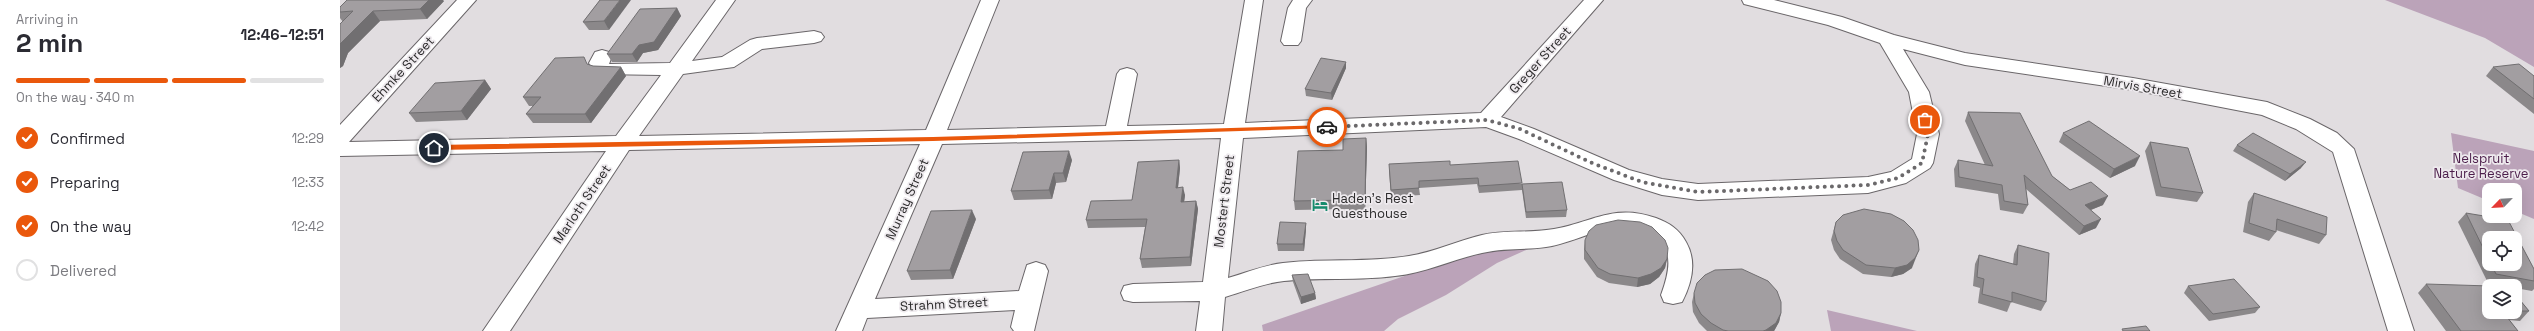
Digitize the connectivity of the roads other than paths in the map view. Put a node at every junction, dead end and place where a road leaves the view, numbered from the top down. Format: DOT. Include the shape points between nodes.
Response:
graph roads {
  1 [pos="467,0"];
  2 [pos="726,0"];
  3 [pos="990,0"];
  4 [pos="1254,0"];
  5 [pos="1303,0"];
  6 [pos="1594,0"];
  7 [pos="1751,0"];
  8 [pos="814,37"];
  9 [pos="1887,39"];
  10 [pos="1291,41"];
  11 [pos="602,56"];
  12 [pos="676,69"];
  13 [pos="1127,74"];
  14 [pos="1487,120"];
  15 [pos="1233,131"];
  16 [pos="1115,133"];
  17 [pos="340,138"];
  18 [pos="933,139"];
  19 [pos="622,144"];
  20 [pos="340,149"];
  21 [pos="1036,271"];
  22 [pos="1213,290"];
  23 [pos="1133,293"];
  24 [pos="1673,295"];
  25 [pos="1030,300"];
  26 [pos="854,320"];
  27 [pos="1024,327"];
  28 [pos="496,331"];
  29 [pos="1209,331"];
  30 [pos="2401,331"];
  1 -- 17 [label="street, Ehmke Street"];
  2 -- 12 [label="street, Marloth Street"];
  3 -- 18 [label="street, Murray Street"];
  4 -- 15 [label="street, Mostert Street"];
  5 -- 10 [label="street" via="1297,8"];
  6 -- 14 [label="street, Greger Street"];
  7 -- 9 [label="street, Mirvis Street" via="1835,21"];
  8 -- 12 [label="street" via="758,44 727,63"];
  9 -- 14 [label="street" via="1919,92 1928,134 1922,163 1898,178 1868,185 1698,192 1670,188 1642,182 1592,163 1520,129"];
  9 -- 30 [label="street, Mirvis Street" via="1965,59 2134,84 2267,109 2304,124 2329,138 2343,149"];
  11 -- 12 [label="street" via="599,63 601,68 606,70"];
  12 -- 19 [label="street, Marloth Street"];
  13 -- 16 [label="street"];
  14 -- 15 [label="street"];
  15 -- 16 [label="street"];
  15 -- 22 [label="street, Mostert Street"];
  16 -- 18 [label="street"];
  18 -- 19 [label="street"];
  18 -- 26 [label="street, Murray Street"];
  19 -- 20 [label="street"];
  19 -- 28 [label="street, Marloth Street"];
  21 -- 25 [label="street"];
  22 -- 23 [label="street"];
  22 -- 24 [label="street" via="1281,272 1375,270 1411,264 1483,244 1555,237 1623,218 1657,228 1669,235 1677,244 1682,261 1680,277"];
  22 -- 29 [label="street, Mostert Street"];
  25 -- 26 [label="street, Strahm Street"];
  25 -- 27 [label="street"];
}
